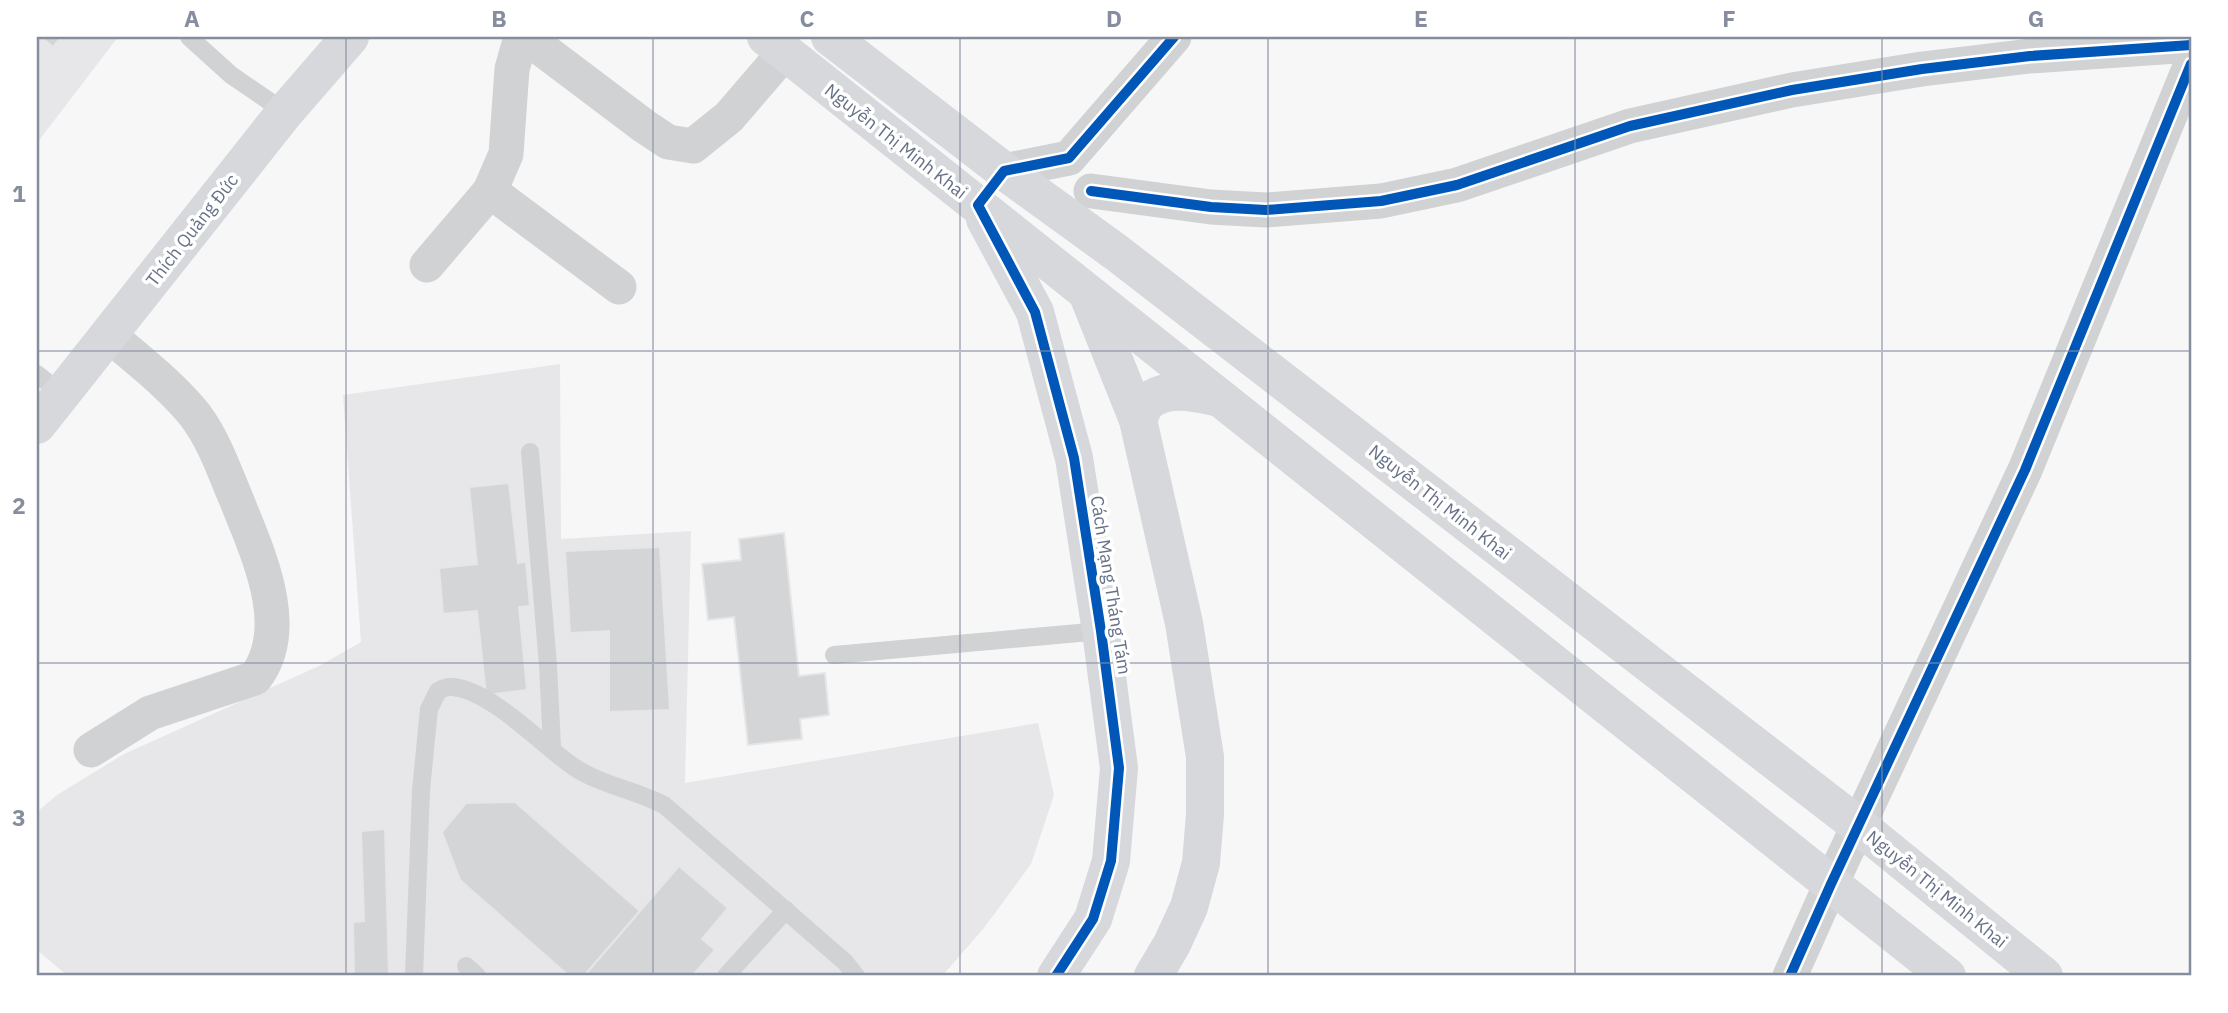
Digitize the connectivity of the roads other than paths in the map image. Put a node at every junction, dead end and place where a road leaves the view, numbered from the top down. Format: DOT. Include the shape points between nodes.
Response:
graph roads {
  1 [pos="189,37"];
  2 [pos="350,37"];
  3 [pos="523,37"];
  4 [pos="830,37"];
  5 [pos="1174,37"];
  6 [pos="775,44"];
  7 [pos="2191,45"];
  8 [pos="2191,64"];
  9 [pos="285,112"];
  10 [pos="1069,158"];
  11 [pos="1004,171"];
  12 [pos="490,191"];
  13 [pos="1091,191"];
  14 [pos="978,205"];
  15 [pos="1117,253"];
  16 [pos="427,265"];
  17 [pos="619,287"];
  18 [pos="1087,293"];
  19 [pos="109,335"];
  20 [pos="49,384"];
  21 [pos="1220,398"];
  22 [pos="1138,420"];
  23 [pos="37,425"];
  24 [pos="530,452"];
  25 [pos="1101,631"];
  26 [pos="834,655"];
  27 [pos="552,747"];
  28 [pos="91,750"];
  29 [pos="1859,826"];
  30 [pos="1831,884"];
  31 [pos="786,910"];
  32 [pos="414,976"];
  33 [pos="726,976"];
  34 [pos="856,976"];
  35 [pos="1056,976"];
  36 [pos="1153,976"];
  37 [pos="1790,976"];
  38 [pos="1947,976"];
  39 [pos="2044,976"];
  1 -- 9 [label="lane" via="231,75"];
  2 -- 9 [label="main road, Thích Quảng Đức"];
  3 -- 6 [label="street" via="668,142 693,146 729,117"];
  3 -- 12 [label="street" via="512,69 506,154"];
  4 -- 11 [label="main road, Nguyễn Thị Minh Khai"];
  5 -- 10 [label="street"];
  6 -- 14 [label="main road, Nguyễn Thị Minh Khai"];
  7 -- 13 [label="street" via="2030,56 1792,90 1630,126 1457,185 1381,201 1266,210"];
  8 -- 29 [label="street" via="2025,470"];
  9 -- 19 [label="main road, Thích Quảng Đức"];
  10 -- 11 [label="street"];
  10 -- 13 [label="street"];
  11 -- 14 [label="main road"];
  11 -- 15 [label="main road, Nguyễn Thị Minh Khai"];
  12 -- 16 [label="street"];
  12 -- 17 [label="street"];
  13 -- 15 [label="street"];
  14 -- 18 [label="main road, Nguyễn Thị Minh Khai"];
  14 -- 25 [label="main road, Cách Mạng Tháng Tám" via="1035,312 1074,458"];
  15 -- 18 [label="main road"];
  15 -- 29 [label="main road, Nguyễn Thị Minh Khai"];
  18 -- 21 [label="main road, Nguyễn Thị Minh Khai"];
  18 -- 22 [label="main road"];
  19 -- 20 [label="main road, Thích Quảng Đức"];
  19 -- 28 [label="street" via="174,392 215,447 262,562 271,640 255,678 150,713"];
  20 -- 23 [label="main road, Thích Quảng Đức"];
  21 -- 22 [label="main road" via="1187,391 1162,394 1145,404"];
  21 -- 30 [label="main road, Nguyễn Thị Minh Khai"];
  22 -- 36 [label="main road" via="1184,623 1205,757 1201,863 1189,907"];
  24 -- 27 [label="lane"];
  25 -- 26 [label="lane"];
  25 -- 35 [label="main road, Cách Mạng Tháng Tám" via="1119,768 1111,861 1093,919"];
  27 -- 31 [label="lane" via="597,779 664,805"];
  27 -- 32 [label="lane" via="478,694 451,686 438,691 429,709 421,790"];
  29 -- 30 [label="street"];
  29 -- 39 [label="main road, Nguyễn Thị Minh Khai"];
  30 -- 37 [label="street"];
  30 -- 38 [label="main road, Nguyễn Thị Minh Khai"];
  31 -- 33 [label="lane"];
  31 -- 34 [label="lane"];
}
